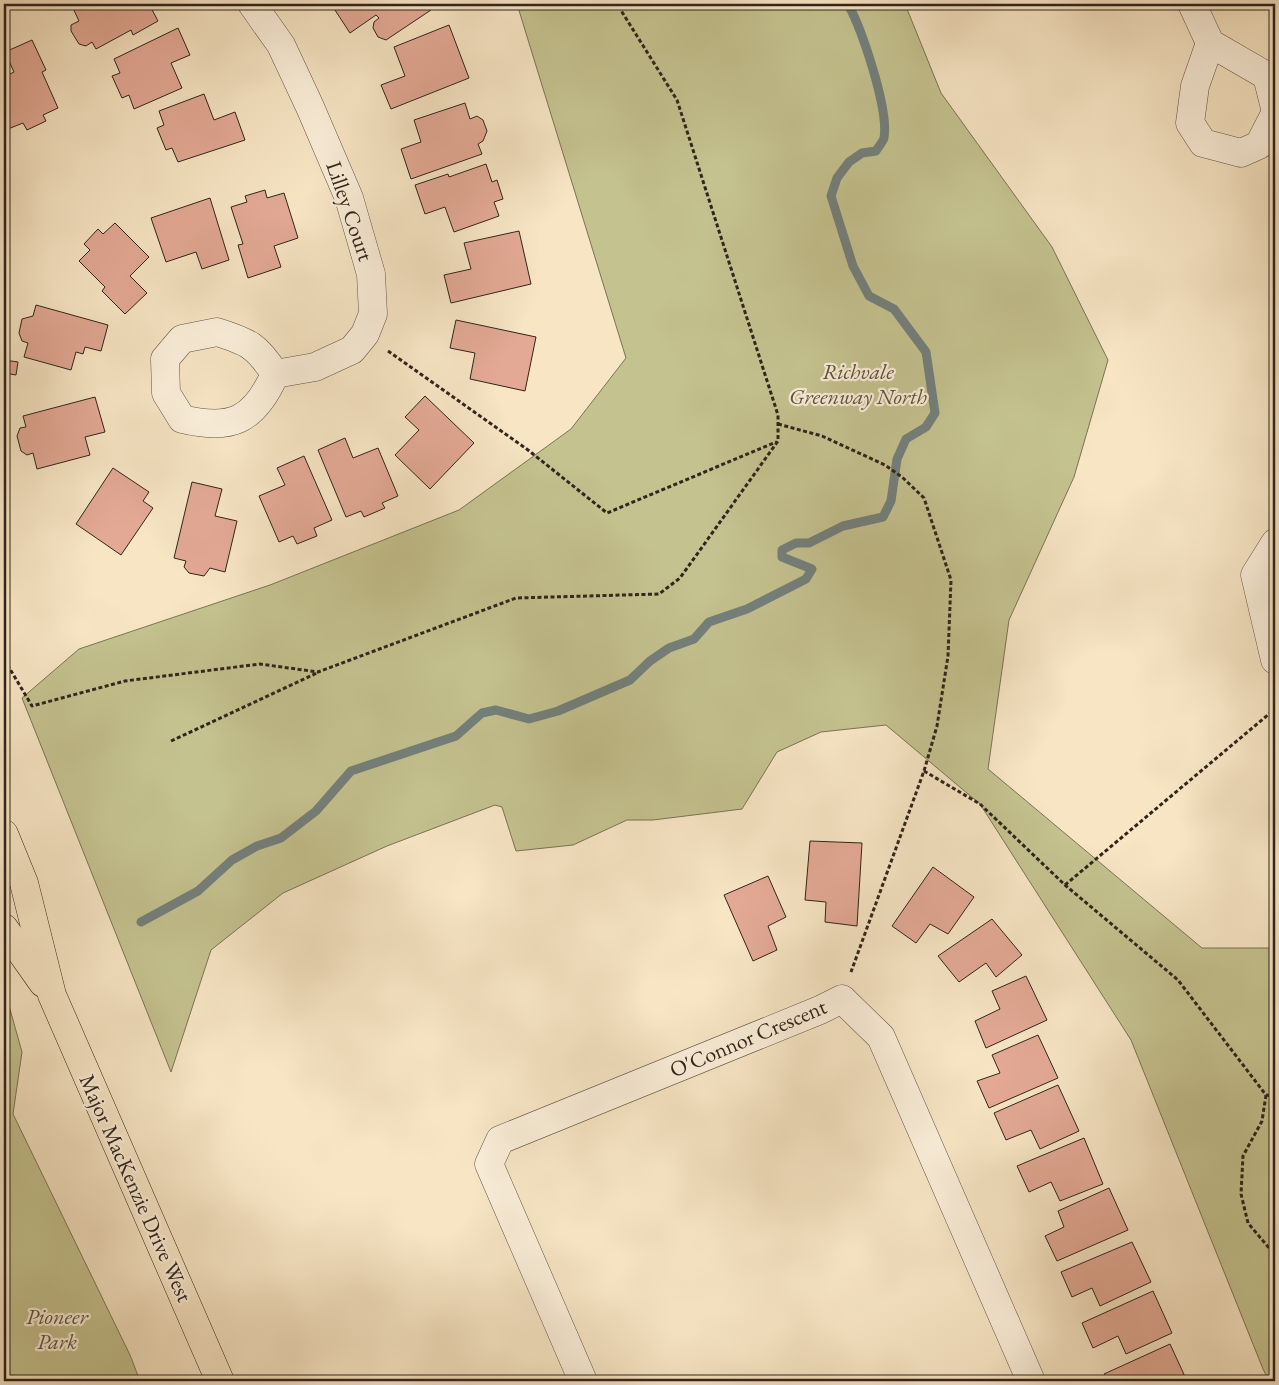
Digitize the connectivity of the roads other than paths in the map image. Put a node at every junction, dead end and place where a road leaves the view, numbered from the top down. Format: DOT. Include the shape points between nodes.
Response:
graph roads {
  1 [pos="252,4"];
  2 [pos="1192,4"];
  3 [pos="1210,43"];
  4 [pos="1275,108"];
  5 [pos="1275,114"];
  6 [pos="276,374"];
  7 [pos="1275,543"];
  8 [pos="1275,660"];
  9 [pos="4,834"];
  10 [pos="4,928"];
  11 [pos="52,995"];
  12 [pos="220,1381"];
  13 [pos="583,1381"];
  14 [pos="1031,1381"];
  1 -- 6 [label="street, Lilley Court" via="281,45 350,198 371,274 373,314 365,334 352,350 315,367"];
  2 -- 3 [label="street"];
  3 -- 4 [label="street" via="1266,76"];
  3 -- 5 [label="street" via="1195,86 1190,123 1203,143 1240,153 1259,145"];
  7 -- 8 [label="street" via="1256,576"];
  9 -- 11 [label="main road, Major MacKenzie Drive West" via="24,883"];
  10 -- 11 [label="main road, Major MacKenzie Drive West"];
  11 -- 12 [label="main road, Major MacKenzie Drive West"];
  13 -- 14 [label="street, O'Connor Crescent" via="489,1164 500,1140 842,999 881,1037"];
}
